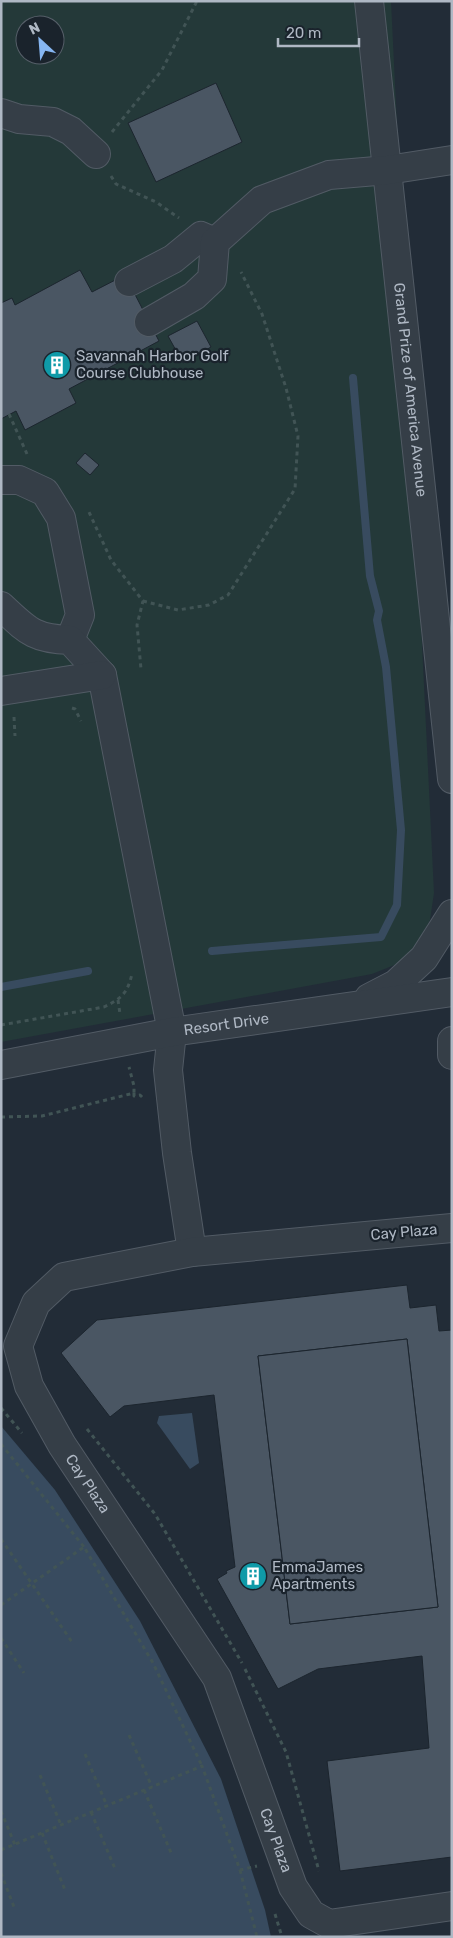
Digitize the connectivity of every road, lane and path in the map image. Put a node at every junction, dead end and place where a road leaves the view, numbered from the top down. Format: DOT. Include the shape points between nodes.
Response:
graph roads {
  1 [pos="197,1"];
  2 [pos="369,1"];
  3 [pos="1,113"];
  4 [pos="96,154"];
  5 [pos="452,160"];
  6 [pos="388,170"];
  7 [pos="215,242"];
  8 [pos="129,282"];
  9 [pos="149,322"];
  10 [pos="1,480"];
  11 [pos="143,601"];
  12 [pos="1,606"];
  13 [pos="70,640"];
  14 [pos="102,675"];
  15 [pos="1,691"];
  16 [pos="66,706"];
  17 [pos="14,715"];
  18 [pos="83,724"];
  19 [pos="14,736"];
  20 [pos="452,779"];
  21 [pos="452,914"];
  22 [pos="132,973"];
  23 [pos="452,992"];
  24 [pos="357,1005"];
  25 [pos="1,1025"];
  26 [pos="172,1032"];
  27 [pos="452,1041"];
  28 [pos="452,1054"];
  29 [pos="1,1065"];
  30 [pos="134,1086"];
  31 [pos="134,1093"];
  32 [pos="147,1101"];
  33 [pos="1,1117"];
  34 [pos="452,1228"];
  35 [pos="192,1252"];
  36 [pos="1,1408"];
  37 [pos="25,1438"];
  38 [pos="1,1444"];
  39 [pos="1,1539"];
  40 [pos="84,1547"];
  41 [pos="32,1583"];
  42 [pos="1,1605"];
  43 [pos="1,1638"];
  44 [pos="72,1642"];
  45 [pos="24,1673"];
  46 [pos="129,1735"];
  47 [pos="85,1754"];
  48 [pos="202,1766"];
  49 [pos="40,1775"];
  50 [pos="152,1787"];
  51 [pos="144,1790"];
  52 [pos="107,1806"];
  53 [pos="1,1811"];
  54 [pos="91,1812"];
  55 [pos="61,1825"];
  56 [pos="42,1833"];
  57 [pos="15,1845"];
  58 [pos="1,1850"];
  59 [pos="172,1855"];
  60 [pos="252,1867"];
  61 [pos="240,1870"];
  62 [pos="116,1871"];
  63 [pos="1,1873"];
  64 [pos="65,1890"];
  65 [pos="452,1906"];
  66 [pos="14,1907"];
  67 [pos="274,1910"];
  68 [pos="257,1937"];
  69 [pos="282,1937"];
  1 -- 4 [label="path" via="162,70"];
  2 -- 6 [label="street, Grand Prize of America Avenue"];
  3 -- 4 [label="street" via="19,119 53,122 71,131"];
  4 -- 7 [label="path" via="116,184 156,202"];
  5 -- 6 [label="street"];
  6 -- 7 [label="street" via="329,175 262,200"];
  6 -- 20 [label="street, Grand Prize of America Avenue"];
  7 -- 8 [label="street" via="201,236 173,259"];
  7 -- 9 [label="street" via="212,279 194,296"];
  7 -- 11 [label="path" via="237,263 265,323 298,436 295,489 228,595 209,605 178,610"];
  10 -- 13 [label="street" via="19,480 45,492 61,518 80,615"];
  12 -- 13 [label="street" via="27,630 49,639"];
  13 -- 14 [label="street"];
  14 -- 15 [label="street"];
  14 -- 26 [label="street"];
  16 -- 18 [label="path" via="75,710"];
  17 -- 19 [label="path"];
  21 -- 24 [label="street" via="424,958 396,984"];
  22 -- 25 [label="path" via="128,989 118,1000 104,1007"];
  23 -- 24 [label="street, Resort Drive"];
  24 -- 26 [label="street, Resort Drive"];
  26 -- 29 [label="street, Resort Drive"];
  26 -- 35 [label="street" via="168,1070"];
  27 -- 28 [label="street"];
  30 -- 31 [label="path"];
  31 -- 32 [label="path" via="134,1096 140,1095"];
  31 -- 33 [label="path" via="42,1116"];
  34 -- 35 [label="street, Cay Plaza"];
  35 -- 65 [label="street, Cay Plaza" via="64,1277 36,1303 18,1346 29,1386 62,1445 217,1678 293,1887 310,1914 329,1924"];
  36 -- 37 [label="path"];
  38 -- 40 [label="path"];
  39 -- 41 [label="path"];
  40 -- 41 [label="path"];
  40 -- 48 [label="path" via="153,1663"];
  41 -- 42 [label="path"];
  41 -- 44 [label="path"];
  43 -- 45 [label="path"];
  46 -- 50 [label="path"];
  47 -- 52 [label="path"];
  48 -- 50 [label="path"];
  48 -- 61 [label="path"];
  49 -- 55 [label="path"];
  50 -- 51 [label="path"];
  51 -- 52 [label="path"];
  51 -- 59 [label="path"];
  52 -- 54 [label="path"];
  53 -- 57 [label="path"];
  54 -- 55 [label="path"];
  54 -- 62 [label="path"];
  55 -- 56 [label="path"];
  56 -- 57 [label="path"];
  56 -- 64 [label="path"];
  57 -- 58 [label="path"];
  60 -- 61 [label="path"];
  61 -- 68 [label="path"];
  63 -- 66 [label="path"];
  67 -- 69 [label="path"];
}
